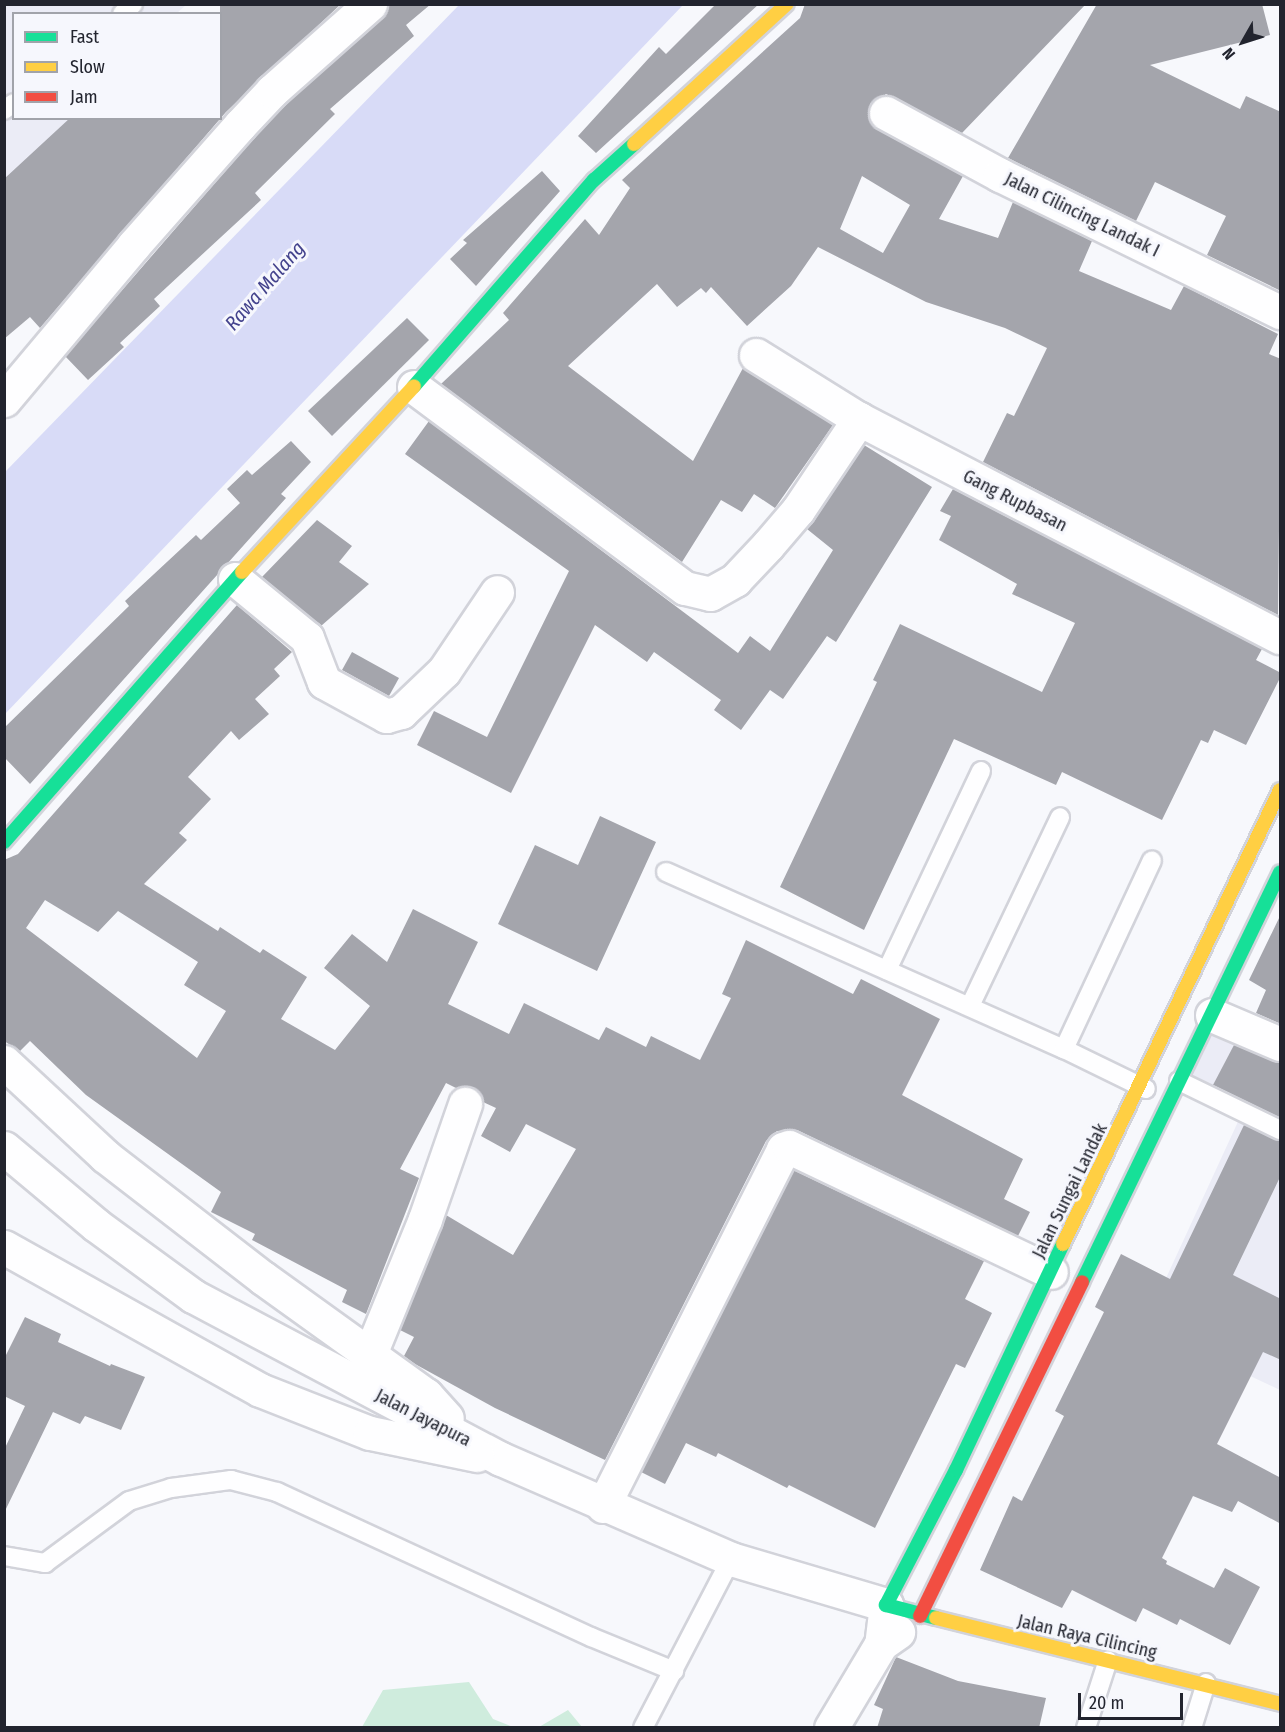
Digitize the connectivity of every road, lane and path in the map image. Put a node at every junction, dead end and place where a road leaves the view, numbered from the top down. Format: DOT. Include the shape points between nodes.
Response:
graph roads {
  1 [pos="370,4"];
  2 [pos="787,4"];
  3 [pos="886,113"];
  4 [pos="1281,312"];
  5 [pos="756,355"];
  6 [pos="414,387"];
  7 [pos="4,400"];
  8 [pos="859,419"];
  9 [pos="235,579"];
  10 [pos="497,592"];
  11 [pos="1281,637"];
  12 [pos="981,771"];
  13 [pos="1281,790"];
  14 [pos="1060,818"];
  15 [pos="4,842"];
  16 [pos="1152,861"];
  17 [pos="666,872"];
  18 [pos="1263,875"];
  19 [pos="887,970"];
  20 [pos="969,1006"];
  21 [pos="1212,1014"];
  22 [pos="1281,1044"];
  23 [pos="1064,1049"];
  24 [pos="4,1062"];
  25 [pos="1179,1081"];
  26 [pos="1140,1086"];
  27 [pos="1170,1100"];
  28 [pos="465,1104"];
  29 [pos="1281,1130"];
  30 [pos="4,1148"];
  31 [pos="4,1247"];
  32 [pos="1051,1272"];
  33 [pos="370,1354"];
  34 [pos="468,1440"];
  35 [pos="501,1459"];
  36 [pos="603,1506"];
  37 [pos="4,1556"];
  38 [pos="731,1559"];
  39 [pos="886,1605"];
  40 [pos="920,1616"];
  41 [pos="881,1644"];
  42 [pos="1108,1660"];
  43 [pos="674,1671"];
  44 [pos="1206,1683"];
  45 [pos="1281,1704"];
  46 [pos="643,1728"];
  47 [pos="831,1728"];
  48 [pos="1086,1728"];
  49 [pos="1192,1728"];
  1 -- 7 [label="street" via="272,91 240,125"];
  2 -- 6 [label="street" via="594,180"];
  3 -- 4 [label="street, Jalan Cilincing Landak I" via="1000,175"];
  5 -- 8 [label="street, Gang Rupbasan"];
  6 -- 8 [label="street" via="685,588 710,594 735,580 798,510"];
  6 -- 9 [label="street"];
  8 -- 11 [label="street, Gang Rupbasan"];
  9 -- 10 [label="street" via="307,638 324,682 386,716 401,712 444,671"];
  9 -- 15 [label="street"];
  12 -- 19 [label="lane"];
  13 -- 18 [label="street, Jalan Sungai Landak"];
  14 -- 20 [label="lane"];
  16 -- 23 [label="lane"];
  17 -- 19 [label="lane"];
  18 -- 21 [label="street, Jalan Sungai Landak"];
  18 -- 26 [label="street, Jalan Sungai Landak"];
  19 -- 20 [label="lane"];
  20 -- 23 [label="lane"];
  21 -- 22 [label="street"];
  21 -- 25 [label="street, Jalan Sungai Landak"];
  23 -- 26 [label="lane"];
  24 -- 33 [label="street" via="105,1156 263,1278"];
  25 -- 27 [label="street, Jalan Sungai Landak"];
  25 -- 29 [label="lane"];
  26 -- 27 [label="lane"];
  26 -- 32 [label="street, Jalan Sungai Landak"];
  27 -- 40 [label="street, Jalan Sungai Landak"];
  28 -- 33 [label="street" via="425,1219"];
  30 -- 34 [label="street, Jalan Jayapura" via="168,1279 327,1368"];
  31 -- 35 [label="street" via="260,1389 333,1422 441,1450"];
  32 -- 36 [label="street" via="789,1147 783,1149"];
  32 -- 39 [label="street, Jalan Sungai Landak"];
  33 -- 34 [label="street" via="426,1395"];
  34 -- 35 [label="street, Jalan Jayapura"];
  35 -- 36 [label="street, Jalan Jayapura"];
  36 -- 38 [label="street, Jalan Jayapura"];
  37 -- 43 [label="lane" via="45,1563 129,1501 171,1488 231,1480 277,1492 591,1637"];
  38 -- 39 [label="street, Jalan Jayapura"];
  38 -- 43 [label="lane"];
  39 -- 40 [label="street, Jalan Raya Cilincing"];
  39 -- 41 [label="street"];
  40 -- 41 [label="street"];
  40 -- 42 [label="street, Jalan Raya Cilincing"];
  41 -- 47 [label="street"];
  42 -- 44 [label="street, Jalan Raya Cilincing"];
  42 -- 48 [label="lane"];
  43 -- 46 [label="lane"];
  44 -- 45 [label="street, Jalan Raya Cilincing"];
  44 -- 49 [label="lane"];
}
